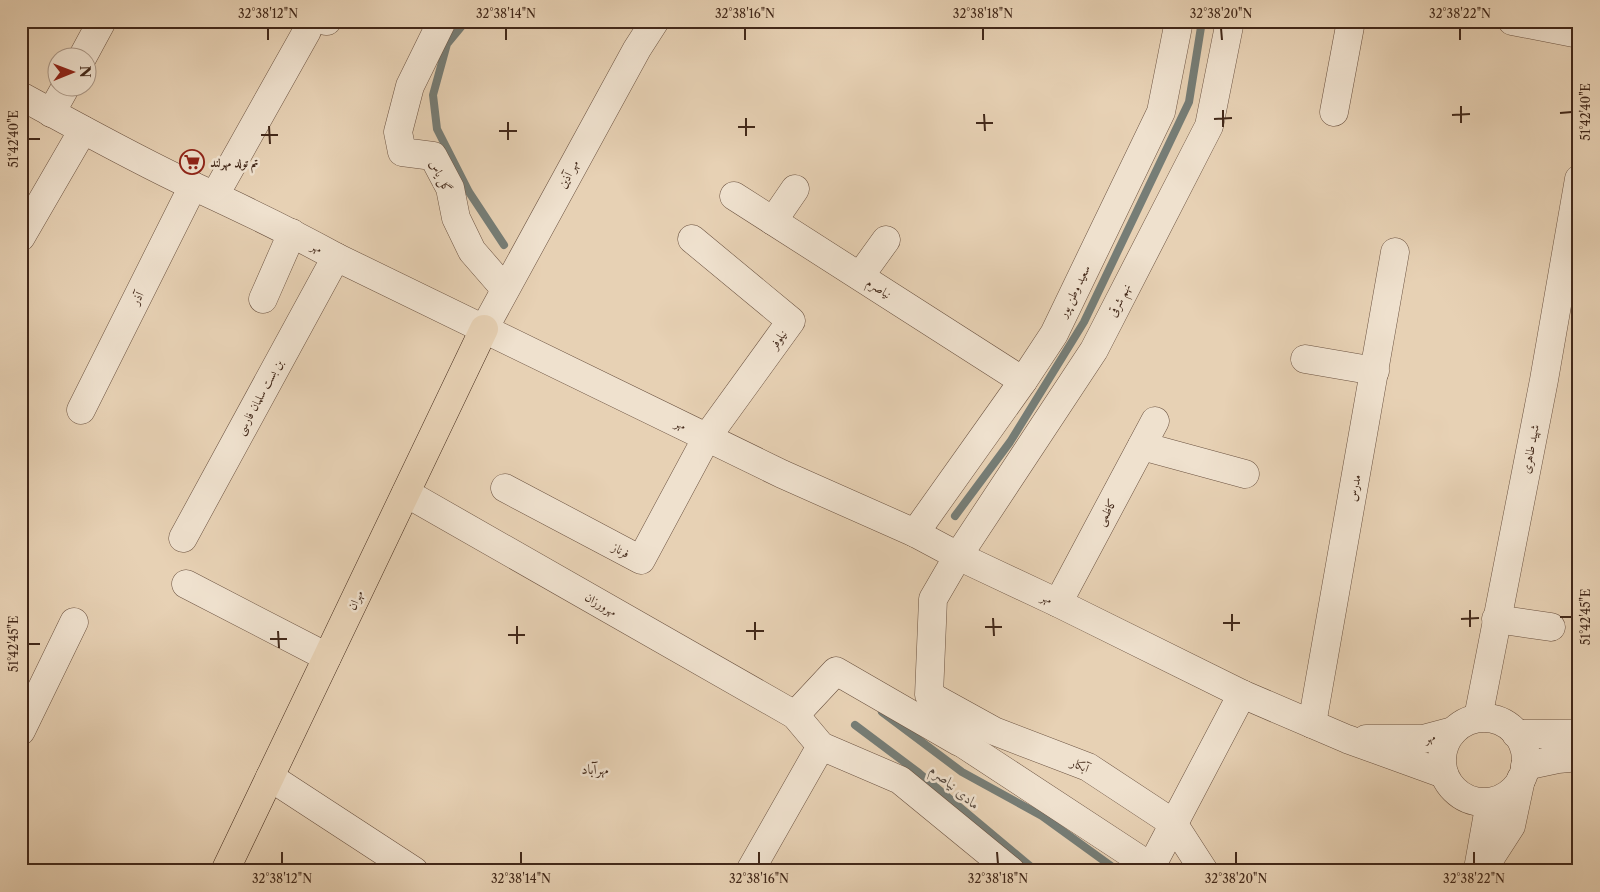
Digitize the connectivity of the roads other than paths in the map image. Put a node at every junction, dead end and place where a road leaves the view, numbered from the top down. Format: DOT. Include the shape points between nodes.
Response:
graph roads {
  1 [pos="102,21"];
  2 [pos="442,21"];
  3 [pos="655,21"];
  4 [pos="1179,21"];
  5 [pos="1230,21"];
  6 [pos="1351,21"];
  7 [pos="1512,21"];
  8 [pos="322,24"];
  9 [pos="1579,34"];
  10 [pos="87,48"];
  11 [pos="21,96"];
  12 [pos="59,98"];
  13 [pos="51,112"];
  14 [pos="1334,112"];
  15 [pos="84,130"];
  16 [pos="1579,179"];
  17 [pos="795,189"];
  18 [pos="204,190"];
  19 [pos="734,196"];
  20 [pos="773,221"];
  21 [pos="292,233"];
  22 [pos="21,237"];
  23 [pos="692,239"];
  24 [pos="886,240"];
  25 [pos="1395,252"];
  26 [pos="336,257"];
  27 [pos="860,276"];
  28 [pos="506,289"];
  29 [pos="263,299"];
  30 [pos="484,329"];
  31 [pos="1305,359"];
  32 [pos="1374,371"];
  33 [pos="1023,381"];
  34 [pos="81,410"];
  35 [pos="1155,422"];
  36 [pos="707,436"];
  37 [pos="1142,446"];
  38 [pos="1245,474"];
  39 [pos="505,488"];
  40 [pos="406,493"];
  41 [pos="915,534"];
  42 [pos="183,538"];
  43 [pos="958,556"];
  44 [pos="186,584"];
  45 [pos="1058,602"];
  46 [pos="1496,619"];
  47 [pos="74,622"];
  48 [pos="1551,627"];
  49 [pos="327,657"];
  50 [pos="1242,694"];
  51 [pos="929,695"];
  52 [pos="795,714"];
  53 [pos="1478,718"];
  54 [pos="1312,724"];
  55 [pos="21,731"];
  56 [pos="1453,731"];
  57 [pos="1516,734"];
  58 [pos="1579,734"];
  59 [pos="1347,739"];
  60 [pos="965,745"];
  61 [pos="821,746"];
  62 [pos="1579,757"];
  63 [pos="1523,773"];
  64 [pos="1444,774"];
  65 [pos="270,777"];
  66 [pos="1490,802"];
  67 [pos="1173,823"];
  68 [pos="1153,869"];
  69 [pos="225,871"];
  70 [pos="414,871"];
  71 [pos="750,871"];
  72 [pos="1011,871"];
  73 [pos="1204,871"];
  74 [pos="1478,871"];
  75 [pos="1482,871"];
  1 -- 10 [label="street"];
  2 -- 28 [label="street, گل یاس" via="410,86 398,132 402,152 433,156 450,188 456,218 472,251"];
  3 -- 28 [label="street, مهر آذین" via="637,48"];
  4 -- 33 [label="street, سعید وطن پور" via="1161,112 1054,334"];
  5 -- 43 [label="street, نهم شرقی" via="1209,126 1094,350"];
  6 -- 14 [label="street"];
  7 -- 9 [label="street"];
  8 -- 18 [label="street, آذر"];
  11 -- 13 [label="street, مهر"];
  12 -- 13 [label="street"];
  13 -- 15 [label="street, مهر"];
  15 -- 18 [label="street, مهر"];
  15 -- 22 [label="street"];
  16 -- 46 [label="street, شهید طاهری" via="1544,380"];
  17 -- 20 [label="street"];
  18 -- 21 [label="street, مهر"];
  18 -- 34 [label="street, آذر"];
  19 -- 20 [label="street, نیاصرم"];
  20 -- 27 [label="street, نیاصرم"];
  21 -- 26 [label="street, مهر"];
  21 -- 29 [label="street"];
  23 -- 36 [label="street, نیلوفر" via="791,321"];
  24 -- 27 [label="street"];
  25 -- 32 [label="street, مدرس"];
  26 -- 30 [label="street, مهر"];
  26 -- 42 [label="street, بن بست سلمان فارسی"];
  27 -- 33 [label="street, نیاصرم"];
  28 -- 30 [label="street, مهر آذین"];
  30 -- 36 [label="street, مهر"];
  30 -- 40 [label="main road, مهران"];
  31 -- 32 [label="street"];
  32 -- 54 [label="street, مدرس"];
  33 -- 41 [label="street, سعید وطن پور"];
  35 -- 37 [label="street, کاظمی"];
  36 -- 39 [label="street, فرناز" via="641,560"];
  36 -- 41 [label="street, مهر"];
  37 -- 38 [label="street"];
  37 -- 45 [label="street, کاظمی"];
  40 -- 49 [label="main road, مهران"];
  40 -- 52 [label="street, مهرورزان"];
  41 -- 43 [label="street, مهر"];
  43 -- 45 [label="street, مهر"];
  43 -- 51 [label="street" via="933,598"];
  44 -- 49 [label="street"];
  45 -- 50 [label="street, مهر"];
  46 -- 48 [label="street"];
  46 -- 53 [label="street, شهید طاهری"];
  47 -- 55 [label="street"];
  49 -- 65 [label="main road, مهران"];
  50 -- 54 [label="street, مهر"];
  50 -- 67 [label="street"];
  51 -- 60 [label="street"];
  51 -- 67 [label="street, آبکار" via="994,731 1088,767"];
  52 -- 60 [label="street" via="836,671"];
  52 -- 61 [label="street"];
  53 -- 56 [label="street"];
  53 -- 57 [label="street" via="1499,721"];
  54 -- 59 [label="street, مهر"];
  56 -- 59 [label="street, مهر" via="1422,739"];
  56 -- 64 [label="street" via="1442,752"];
  57 -- 58 [label="street"];
  57 -- 63 [label="street" via="1525,755"];
  59 -- 64 [label="street, مهر"];
  60 -- 68 [label="street"];
  61 -- 71 [label="street"];
  61 -- 72 [label="street" via="900,780"];
  62 -- 63 [label="street" via="1558,759"];
  63 -- 66 [label="street" via="1513,790"];
  63 -- 75 [label="street" via="1511,826"];
  64 -- 66 [label="street" via="1457,793 1467,799"];
  65 -- 69 [label="main road, مهران"];
  65 -- 70 [label="street"];
  66 -- 74 [label="street"];
  67 -- 68 [label="street"];
  67 -- 73 [label="street, آبکار"];
}
